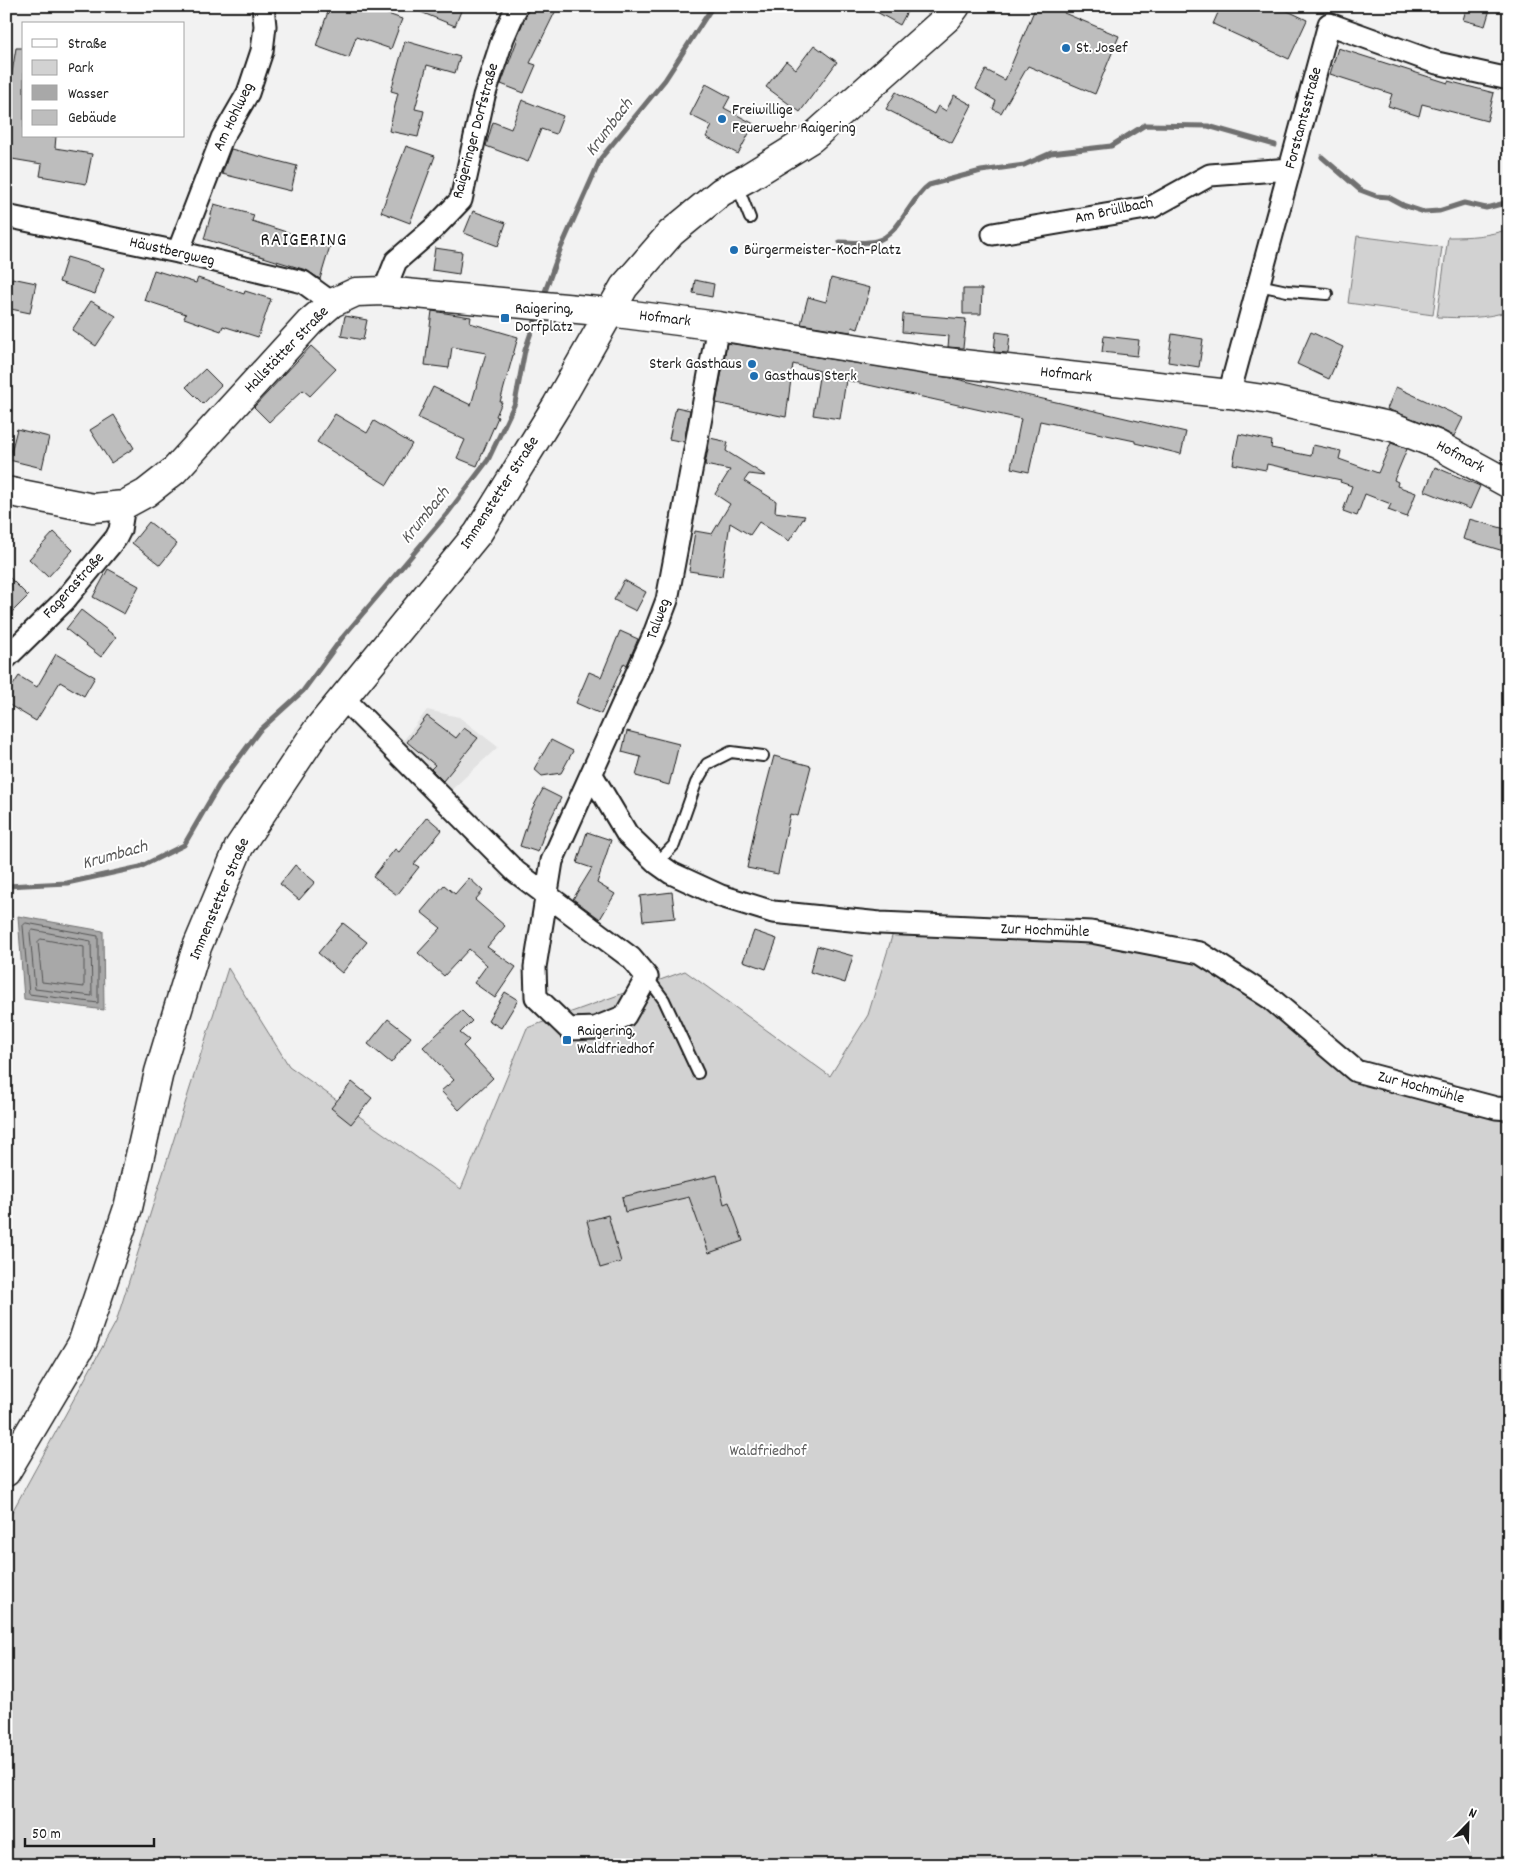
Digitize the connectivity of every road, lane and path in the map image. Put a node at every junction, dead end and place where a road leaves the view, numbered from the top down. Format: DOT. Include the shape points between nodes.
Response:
graph roads {
  1 [pos="263,6"];
  2 [pos="517,6"];
  3 [pos="956,6"];
  4 [pos="1509,79"];
  5 [pos="1290,169"];
  6 [pos="736,184"];
  7 [pos="6,216"];
  8 [pos="750,218"];
  9 [pos="993,234"];
  10 [pos="178,252"];
  11 [pos="1259,285"];
  12 [pos="384,291"];
  13 [pos="1326,294"];
  14 [pos="332,303"];
  15 [pos="609,312"];
  16 [pos="718,326"];
  17 [pos="1229,394"];
  18 [pos="1509,484"];
  19 [pos="6,491"];
  20 [pos="124,505"];
  21 [pos="6,658"];
  22 [pos="344,699"];
  23 [pos="762,756"];
  24 [pos="592,775"];
  25 [pos="657,863"];
  26 [pos="547,896"];
  27 [pos="647,977"];
  28 [pos="698,1073"];
  29 [pos="1509,1109"];
  30 [pos="6,1472"];
  1 -- 10 [label="street, Am Hohlweg" via="266,26 262,50 248,93 222,138"];
  2 -- 12 [label="street, Raigeringer Dorfstraße" via="484,96 460,200 396,261"];
  3 -- 6 [label="main road, Immenstetter Straße" via="948,17 812,138"];
  4 -- 5 [label="street, Forstamtsstraße" via="1437,63 1329,24"];
  5 -- 9 [label="street, Am Brüllbach" via="1210,175 1152,207"];
  5 -- 11 [label="street, Forstamtsstraße"];
  6 -- 8 [label="lane"];
  6 -- 15 [label="main road, Immenstetter Straße" via="721,192 671,233 624,286"];
  7 -- 10 [label="street, Häustbergweg"];
  10 -- 14 [label="street, Häustbergweg" via="302,282"];
  11 -- 13 [label="lane"];
  11 -- 17 [label="street, Forstamtsstraße"];
  12 -- 14 [label="main road, Hallstätter Straße" via="356,292"];
  12 -- 15 [label="main road, Hallstätter Straße"];
  14 -- 20 [label="main road, Hallstätter Straße" via="310,322 174,470 146,494"];
  15 -- 16 [label="main road, Hofmark"];
  15 -- 22 [label="main road, Immenstetter Straße" via="557,405 478,533"];
  16 -- 17 [label="main road, Hofmark" via="928,360"];
  16 -- 24 [label="street, Talweg" via="667,600"];
  17 -- 18 [label="main road, Hofmark" via="1393,427 1436,444"];
  19 -- 20 [label="main road, Hallstätter Straße" via="93,508"];
  20 -- 21 [label="street, Fagerastraße" via="116,538 64,601"];
  22 -- 26 [label="street" via="516,872"];
  22 -- 30 [label="main road, Immenstetter Straße" via="317,730 239,847 197,947 160,1072 128,1208 82,1344"];
  23 -- 25 [label="lane" via="731,752 706,764 674,845"];
  24 -- 25 [label="street, Zur Hochmühle" via="627,834"];
  24 -- 26 [label="street, Talweg" via="552,861"];
  25 -- 29 [label="street, Zur Hochmühle" via="721,896 773,912 880,924 1091,932 1200,953 1270,998 1356,1071"];
  26 -- 27 [label="street" via="631,958"];
  26 -- 27 [label="street, Talweg" via="535,966 536,997 569,1029 595,1028 625,1016"];
  27 -- 28 [label="lane" via="664,1000"];
}
